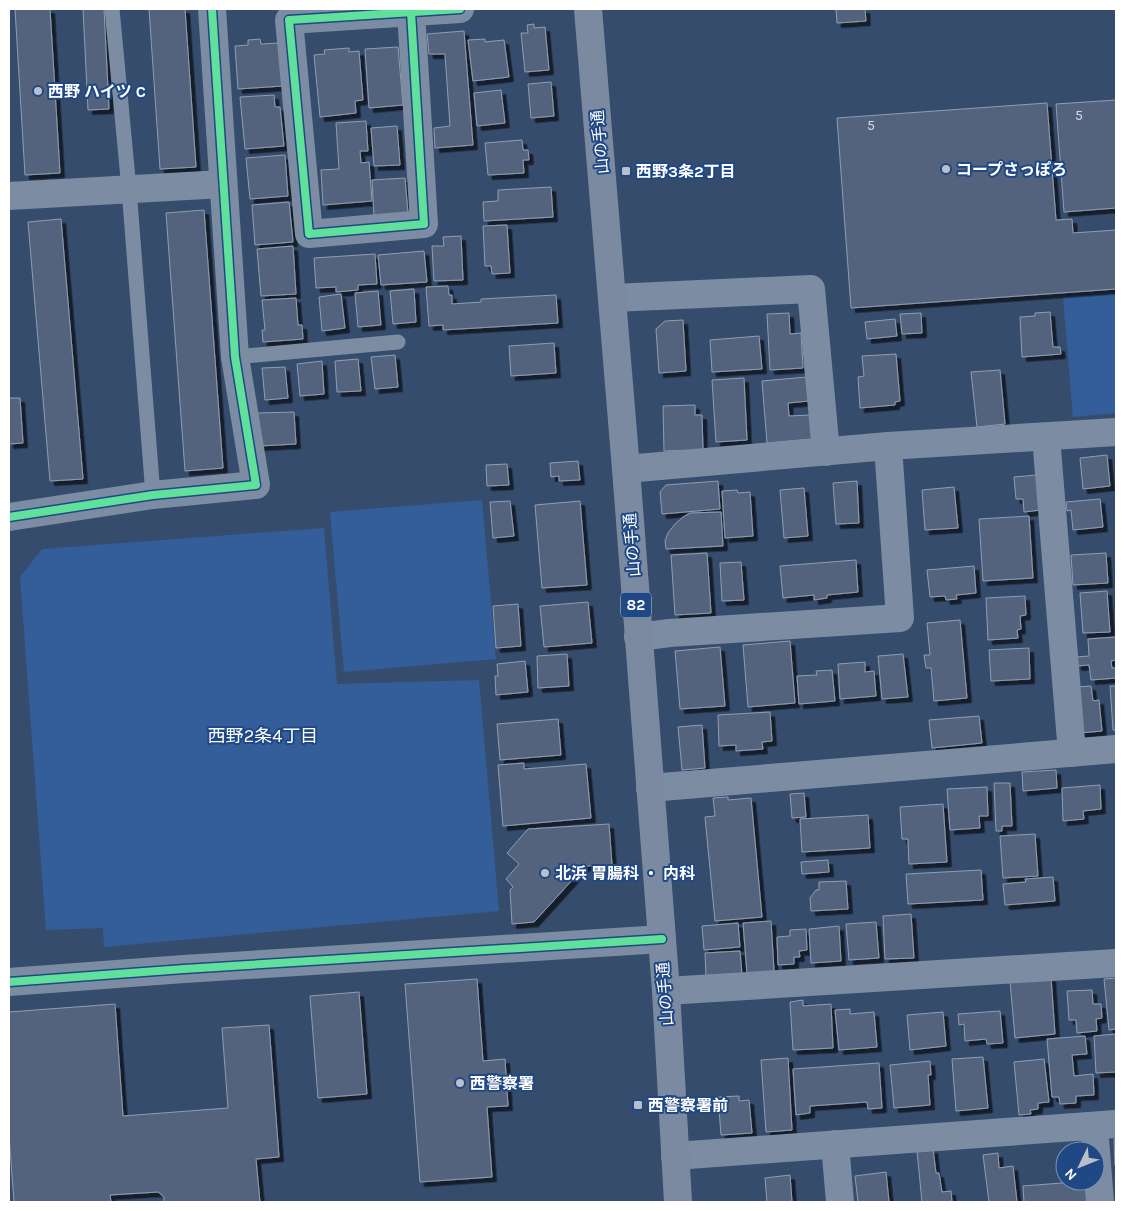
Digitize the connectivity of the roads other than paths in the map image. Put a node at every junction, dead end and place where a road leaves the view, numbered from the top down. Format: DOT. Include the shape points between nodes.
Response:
graph roads {
  1 [pos="112,9"];
  2 [pos="212,9"];
  3 [pos="460,9"];
  4 [pos="588,9"];
  5 [pos="411,12"];
  6 [pos="224,184"];
  7 [pos="129,189"];
  8 [pos="9,196"];
  9 [pos="613,298"];
  10 [pos="398,342"];
  11 [pos="235,357"];
  12 [pos="1116,432"];
  13 [pos="1046,438"];
  14 [pos="888,446"];
  15 [pos="826,452"];
  16 [pos="626,469"];
  17 [pos="153,495"];
  18 [pos="9,518"];
  19 [pos="638,637"];
  20 [pos="1116,749"];
  21 [pos="1072,752"];
  22 [pos="650,788"];
  23 [pos="662,939"];
  24 [pos="1116,963"];
  25 [pos="9,982"];
  26 [pos="666,990"];
  27 [pos="1105,1125"];
  28 [pos="835,1144"];
  29 [pos="675,1156"];
  30 [pos="678,1202"];
  31 [pos="840,1202"];
  32 [pos="1100,1202"];
  1 -- 7 [label="lane"];
  2 -- 6 [label="street"];
  3 -- 5 [label="street"];
  4 -- 9 [label="main road, 山の手通 / 82"];
  5 -- 5 [label="street" via="288,20 309,234 424,224"];
  6 -- 7 [label="street"];
  6 -- 11 [label="street"];
  7 -- 8 [label="street"];
  7 -- 17 [label="lane"];
  9 -- 15 [label="street" via="811,289"];
  9 -- 16 [label="main road, 山の手通 / 82"];
  10 -- 11 [label="lane"];
  11 -- 17 [label="street" via="256,485"];
  12 -- 13 [label="street"];
  13 -- 14 [label="street"];
  13 -- 21 [label="street"];
  14 -- 15 [label="street"];
  14 -- 19 [label="street" via="900,618"];
  15 -- 16 [label="street"];
  16 -- 19 [label="main road, 山の手通 / 82"];
  17 -- 18 [label="street"];
  19 -- 22 [label="main road, 山の手通 / 82"];
  20 -- 21 [label="street"];
  21 -- 22 [label="street"];
  22 -- 23 [label="main road, 山の手通 / 82"];
  23 -- 25 [label="street"];
  23 -- 26 [label="main road, 山の手通 / 82"];
  24 -- 26 [label="street"];
  26 -- 29 [label="main road, 山の手通 / 82"];
  27 -- 28 [label="street"];
  27 -- 32 [label="street"];
  28 -- 29 [label="street"];
  28 -- 31 [label="street"];
  29 -- 30 [label="main road, 山の手通 / 82"];
}
